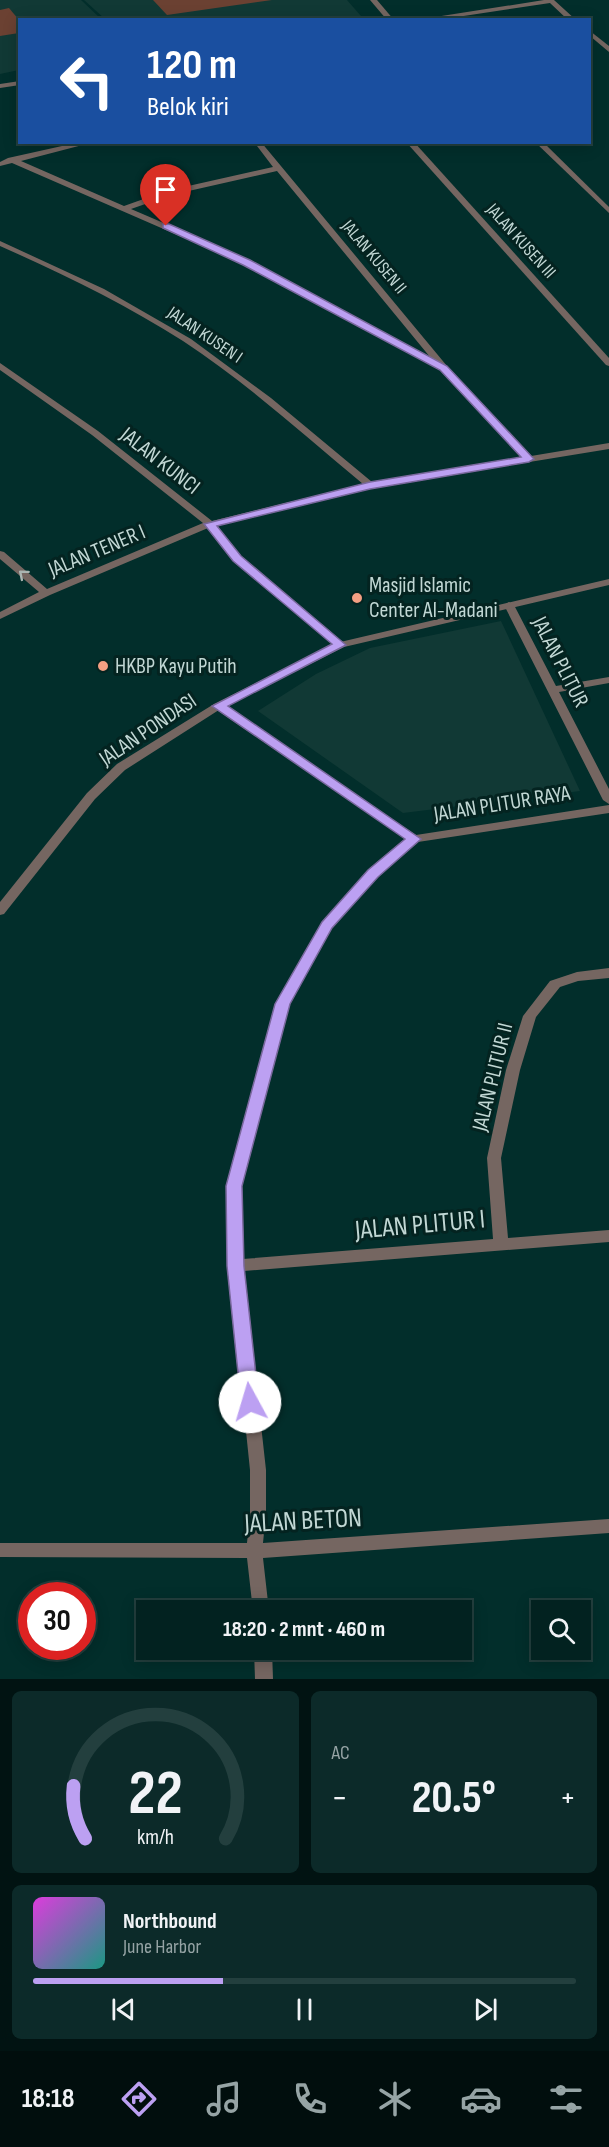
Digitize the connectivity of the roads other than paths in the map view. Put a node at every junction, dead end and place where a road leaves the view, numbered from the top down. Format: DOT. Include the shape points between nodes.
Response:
graph roads {
  1 [pos="373,0"];
  2 [pos="551,0"];
  3 [pos="389,18"];
  4 [pos="432,18"];
  5 [pos="571,18"];
  6 [pos="591,34"];
  7 [pos="609,50"];
  8 [pos="18,83"];
  9 [pos="0,86"];
  10 [pos="82,144"];
  11 [pos="259,144"];
  12 [pos="411,144"];
  13 [pos="540,144"];
  14 [pos="11,160"];
  15 [pos="0,164"];
  16 [pos="278,168"];
  17 [pos="125,208"];
  18 [pos="609,212"];
  19 [pos="0,243"];
  20 [pos="609,363"];
  21 [pos="0,366"];
  22 [pos="444,368"];
  23 [pos="609,446"];
  24 [pos="529,459"];
  25 [pos="370,485"];
  26 [pos="210,524"];
  27 [pos="0,554"];
  28 [pos="609,582"];
  29 [pos="46,593"];
  30 [pos="509,605"];
  31 [pos="0,616"];
  32 [pos="340,645"];
  33 [pos="609,680"];
  34 [pos="553,690"];
  35 [pos="218,706"];
  36 [pos="609,800"];
  37 [pos="609,809"];
  38 [pos="414,839"];
  39 [pos="0,911"];
  40 [pos="609,973"];
  41 [pos="609,1236"];
  42 [pos="501,1244"];
  43 [pos="236,1266"];
  44 [pos="609,1526"];
  45 [pos="0,1550"];
  46 [pos="254,1551"];
  47 [pos="260,1600"];
  48 [pos="263,1660"];
  49 [pos="264,1679"];
  1 -- 3 [label="street"];
  2 -- 4 [label="street"];
  2 -- 5 [label="street"];
  6 -- 7 [label="street"];
  8 -- 9 [label="street"];
  10 -- 14 [label="street"];
  11 -- 16 [label="street, JALAN KUSEN II"];
  12 -- 20 [label="street, JALAN KUSEN III"];
  13 -- 18 [label="street"];
  14 -- 15 [label="street"];
  14 -- 17 [label="street, JALAN KUSEN II"];
  16 -- 17 [label="street" via="169,193"];
  16 -- 22 [label="street, JALAN KUSEN II"];
  17 -- 22 [label="street, JALAN KUSEN II" via="247,262"];
  19 -- 25 [label="street, JALAN KUSEN I" via="72,275 160,323 245,382"];
  21 -- 26 [label="street, JALAN KUNCI" via="95,433"];
  22 -- 24 [label="street, JALAN KUSEN II"];
  23 -- 24 [label="street, JALAN TENER I"];
  24 -- 25 [label="street, JALAN TENER I"];
  25 -- 26 [label="street, JALAN TENER I"];
  26 -- 29 [label="street, JALAN TENER I"];
  26 -- 32 [label="street, JALAN KUNCI" via="237,559"];
  29 -- 27 [label="street, one-way"];
  28 -- 30 [label="street, JALAN PONDASI"];
  29 -- 31 [label="street, JALAN TENER I"];
  30 -- 32 [label="street, JALAN PONDASI"];
  30 -- 34 [label="street, JALAN PLITUR"];
  32 -- 35 [label="street, JALAN PONDASI"];
  33 -- 34 [label="street"];
  34 -- 36 [label="street, JALAN PLITUR"];
  35 -- 38 [label="street"];
  35 -- 39 [label="street, JALAN PONDASI" via="121,767 92,796"];
  37 -- 38 [label="street, JALAN PLITUR RAYA"];
  38 -- 43 [label="street, JALAN PLITUR RAYA" via="373,873 327,925 282,1004 234,1186"];
  40 -- 42 [label="street, JALAN PLITUR II" via="555,984 530,1016 513,1070 494,1158"];
  41 -- 42 [label="street, JALAN PLITUR I"];
  42 -- 43 [label="street, JALAN PLITUR I"];
  43 -- 46 [label="street, JALAN PLITUR RAYA" via="258,1470"];
  44 -- 46 [label="street, JALAN BETON"];
  45 -- 46 [label="street, JALAN BETON"];
  46 -- 47 [label="street, JALAN PLITUR RAYA"];
  48 -- 49 [label="street"];
}
